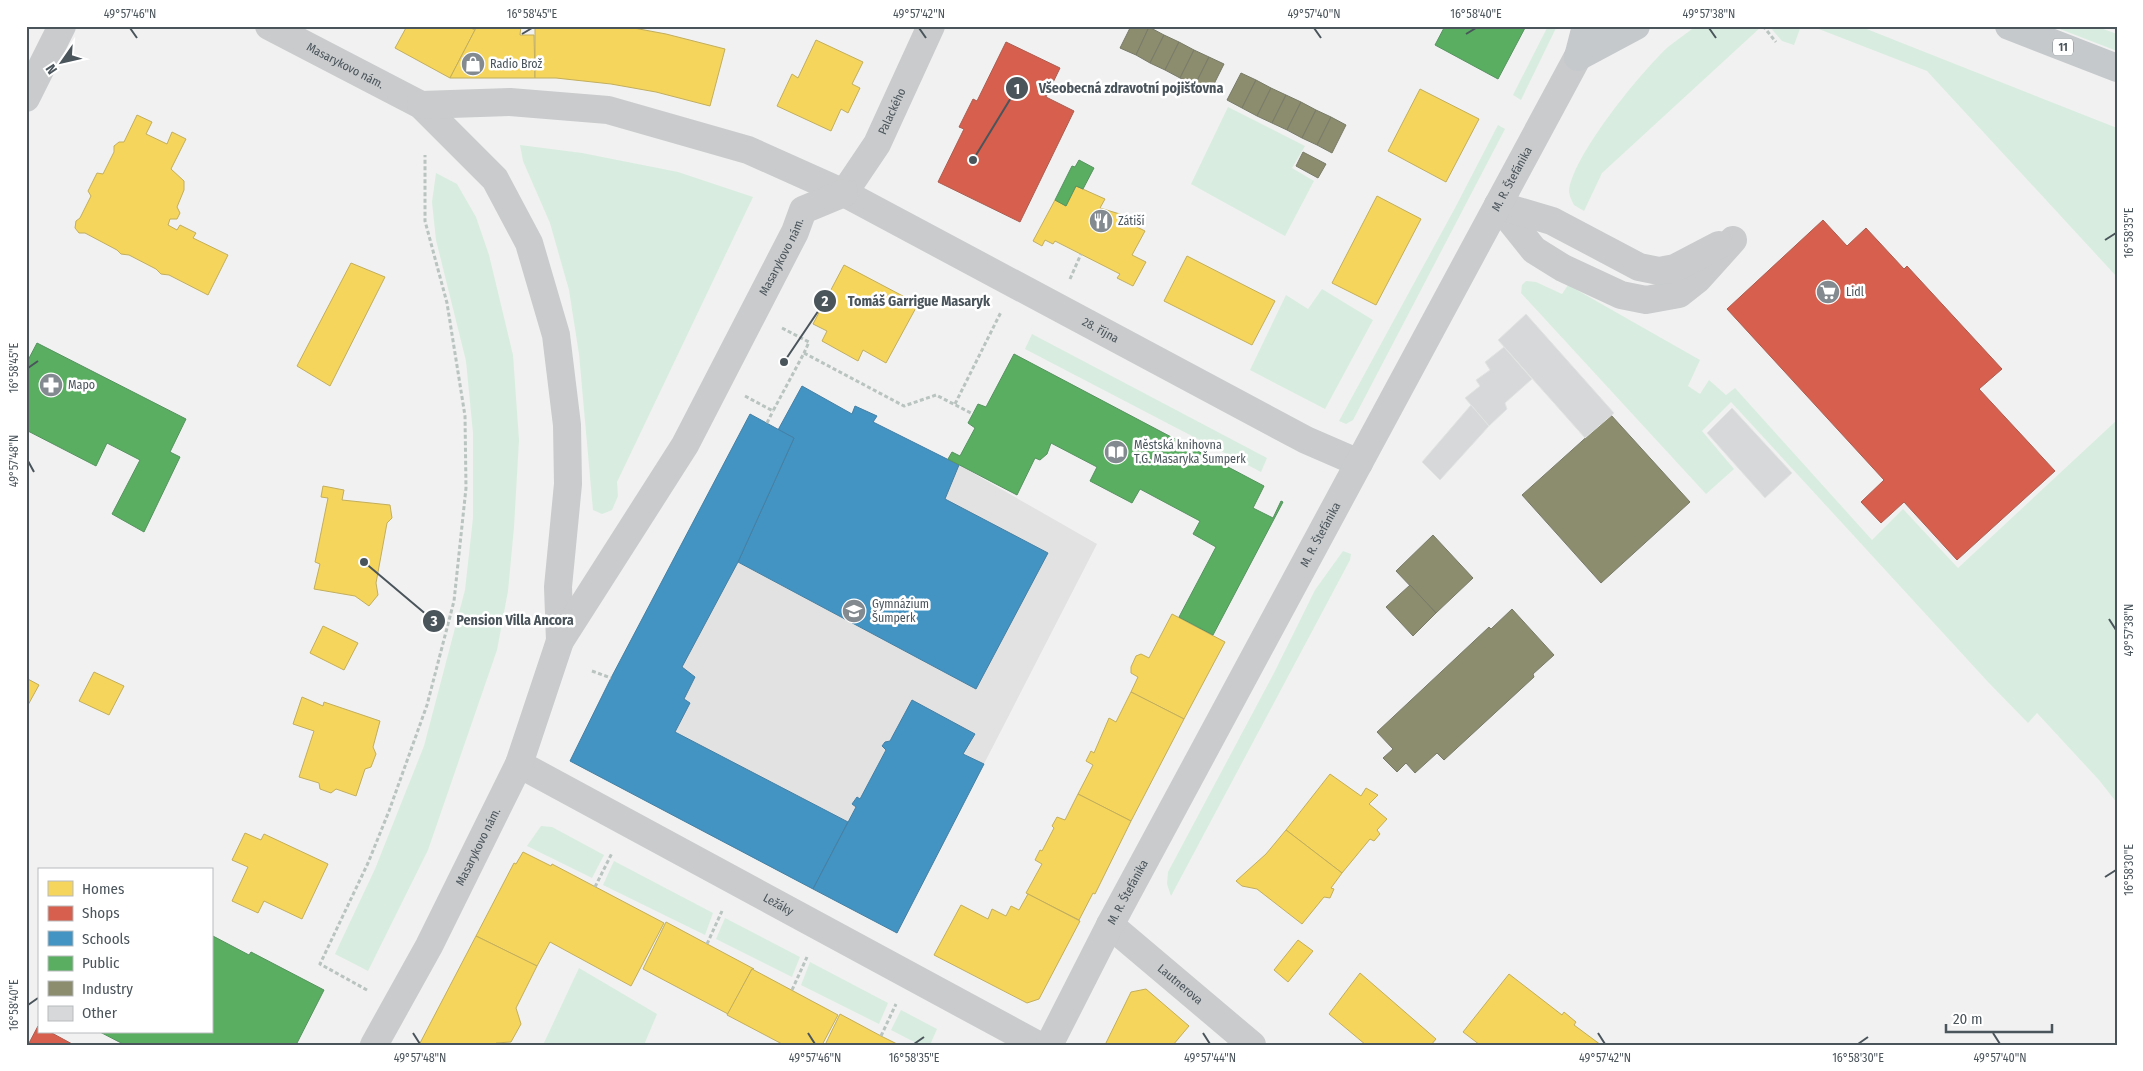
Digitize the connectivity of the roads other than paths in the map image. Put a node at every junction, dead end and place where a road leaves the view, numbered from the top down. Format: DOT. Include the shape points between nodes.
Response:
graph roads {
  1 [pos="62,26"];
  2 [pos="269,26"];
  3 [pos="931,26"];
  4 [pos="1586,26"];
  5 [pos="1594,26"];
  6 [pos="1636,26"];
  7 [pos="2009,26"];
  8 [pos="1578,57"];
  9 [pos="2114,68"];
  10 [pos="26,98"];
  11 [pos="421,105"];
  12 [pos="844,193"];
  13 [pos="1498,205"];
  14 [pos="1359,463"];
  15 [pos="560,641"];
  16 [pos="519,764"];
  17 [pos="1110,924"];
  18 [pos="374,1045"];
  19 [pos="1038,1045"];
  20 [pos="1049,1045"];
  21 [pos="1252,1045"];
  1 -- 10 [label="street"];
  2 -- 11 [label="street, Masarykovo nám."];
  3 -- 12 [label="street, Palackého" via="878,144"];
  4 -- 8 [label="main road"];
  5 -- 8 [label="street, M. R. Štefánika"];
  6 -- 8 [label="main road"];
  7 -- 9 [label="main road, 11"];
  8 -- 13 [label="street, M. R. Štefánika"];
  11 -- 12 [label="street, Masarykovo nám." via="510,102 608,110 748,150"];
  11 -- 15 [label="street, Masarykovo nám." via="495,179 529,243 556,335 567,425 568,484 558,587"];
  12 -- 14 [label="street, 28. října" via="1306,440"];
  12 -- 15 [label="street, Masarykovo nám." via="803,210 795,232 685,445"];
  13 -- 13 [label="street" via="1534,250 1563,268 1621,295 1646,300 1678,294 1698,279 1733,240 1675,268 1660,271 1639,267 1552,221"];
  13 -- 14 [label="street, M. R. Štefánika"];
  14 -- 17 [label="street, M. R. Štefánika"];
  15 -- 16 [label="street, Masarykovo nám."];
  16 -- 18 [label="street, Masarykovo nám." via="429,946"];
  16 -- 19 [label="street, Ležáky"];
  17 -- 20 [label="street, M. R. Štefánika"];
  17 -- 21 [label="street, Lautnerova"];
}
